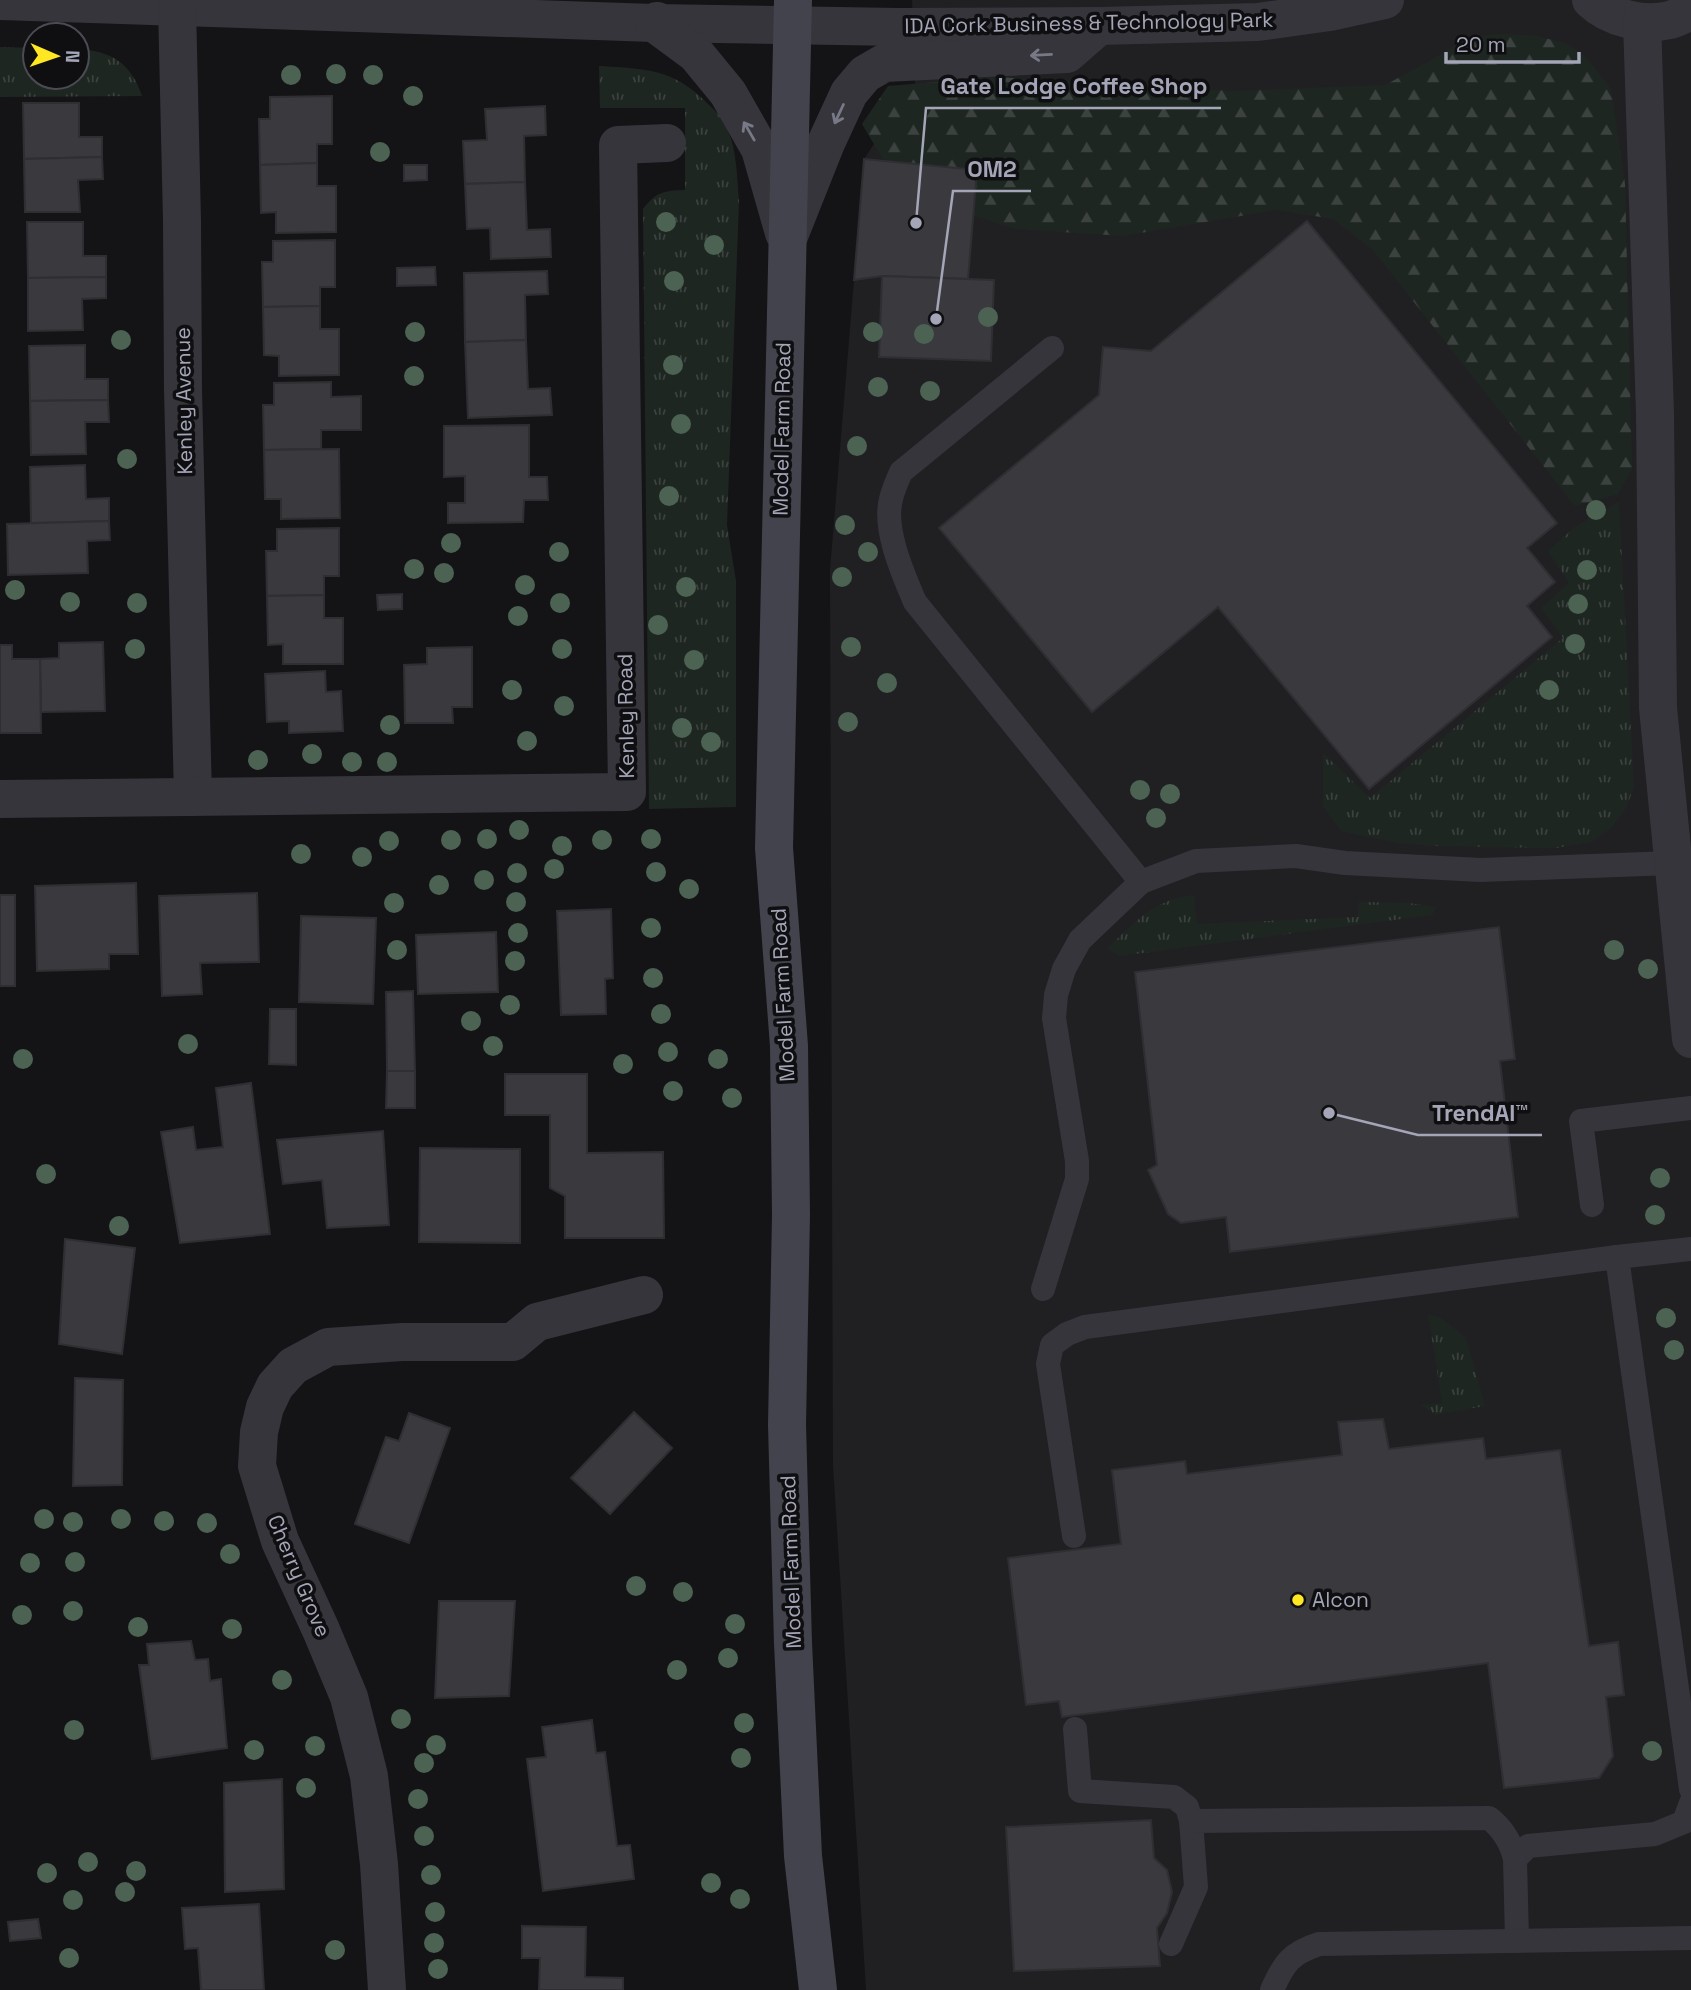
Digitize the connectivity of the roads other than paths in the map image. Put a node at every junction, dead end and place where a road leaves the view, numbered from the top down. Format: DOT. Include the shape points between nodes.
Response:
graph roads {
  1 [pos="691,0"];
  2 [pos="870,0"];
  3 [pos="1385,0"];
  4 [pos="1591,0"];
  5 [pos="0,1"];
  6 [pos="177,6"];
  7 [pos="488,9"];
  8 [pos="1691,11"];
  9 [pos="792,13"];
  10 [pos="1642,22"];
  11 [pos="653,23"];
  12 [pos="1099,26"];
  13 [pos="899,27"];
  14 [pos="667,143"];
  15 [pos="786,242"];
  16 [pos="1052,348"];
  17 [pos="193,797"];
  18 [pos="0,799"];
  19 [pos="1672,863"];
  20 [pos="1141,883"];
  21 [pos="1689,997"];
  22 [pos="1691,1039"];
  23 [pos="1691,1108"];
  24 [pos="1592,1205"];
  25 [pos="1691,1249"];
  26 [pos="1617,1256"];
  27 [pos="1044,1289"];
  28 [pos="644,1296"];
  29 [pos="1074,1536"];
  30 [pos="1074,1729"];
  31 [pos="1691,1789"];
  32 [pos="1691,1803"];
  33 [pos="1191,1821"];
  34 [pos="1515,1859"];
  35 [pos="1691,1938"];
  36 [pos="1517,1940"];
  37 [pos="1171,1944"];
  38 [pos="387,1990"];
  39 [pos="818,1990"];
  40 [pos="1272,1990"];
  1 -- 11 [label="street"];
  2 -- 13 [label="street"];
  3 -- 12 [label="street, IDA Cork Business & Technology Park" via="1258,22"];
  4 -- 10 [label="street" via="1617,17"];
  5 -- 6 [label="street, IDA Cork Business & Technology Park"];
  6 -- 7 [label="street, IDA Cork Business & Technology Park"];
  6 -- 17 [label="street, Kenley Avenue"];
  7 -- 11 [label="street, IDA Cork Business & Technology Park"];
  8 -- 10 [label="street" via="1670,20"];
  9 -- 11 [label="street, IDA Cork Business & Technology Park"];
  9 -- 13 [label="street, IDA Cork Business & Technology Park"];
  9 -- 15 [label="main road, Model Farm Road"];
  10 -- 19 [label="street" via="1655,413 1658,708"];
  15 -- 11 [label="street, one-way" via="760,149 728,93 696,54"];
  12 -- 13 [label="street, IDA Cork Business & Technology Park"];
  12 -- 15 [label="street, one-way" via="1067,54 884,63 865,74 849,93"];
  14 -- 17 [label="street, Kenley Road" via="618,145 627,792"];
  15 -- 39 [label="main road, Model Farm Road" via="774,848 789,1046 787,1425 793,1643 803,1856"];
  16 -- 20 [label="lane" via="901,472 890,502 891,532 915,602"];
  17 -- 18 [label="street, Kenley Road"];
  19 -- 20 [label="lane" via="1480,870 1296,856 1196,861"];
  19 -- 21 [label="street"];
  20 -- 27 [label="lane" via="1080,940 1063,969 1056,995 1054,1018 1077,1179"];
  21 -- 22 [label="street"];
  23 -- 24 [label="lane" via="1581,1121"];
  25 -- 26 [label="lane"];
  26 -- 29 [label="lane" via="1085,1327 1067,1334 1052,1345 1048,1364"];
  26 -- 31 [label="lane"];
  28 -- 38 [label="street, Cherry Grove" via="537,1322 513,1342 328,1347 293,1366 275,1386 265,1407 257,1466 280,1541 349,1697 369,1776"];
  30 -- 33 [label="lane" via="1080,1791 1174,1797 1186,1807"];
  32 -- 34 [label="lane" via="1684,1822 1655,1834 1528,1846"];
  33 -- 34 [label="lane" via="1489,1818 1505,1834"];
  33 -- 37 [label="lane" via="1196,1887"];
  34 -- 36 [label="lane"];
  35 -- 36 [label="lane"];
  36 -- 40 [label="lane" via="1320,1944 1300,1950 1284,1966"];
}
